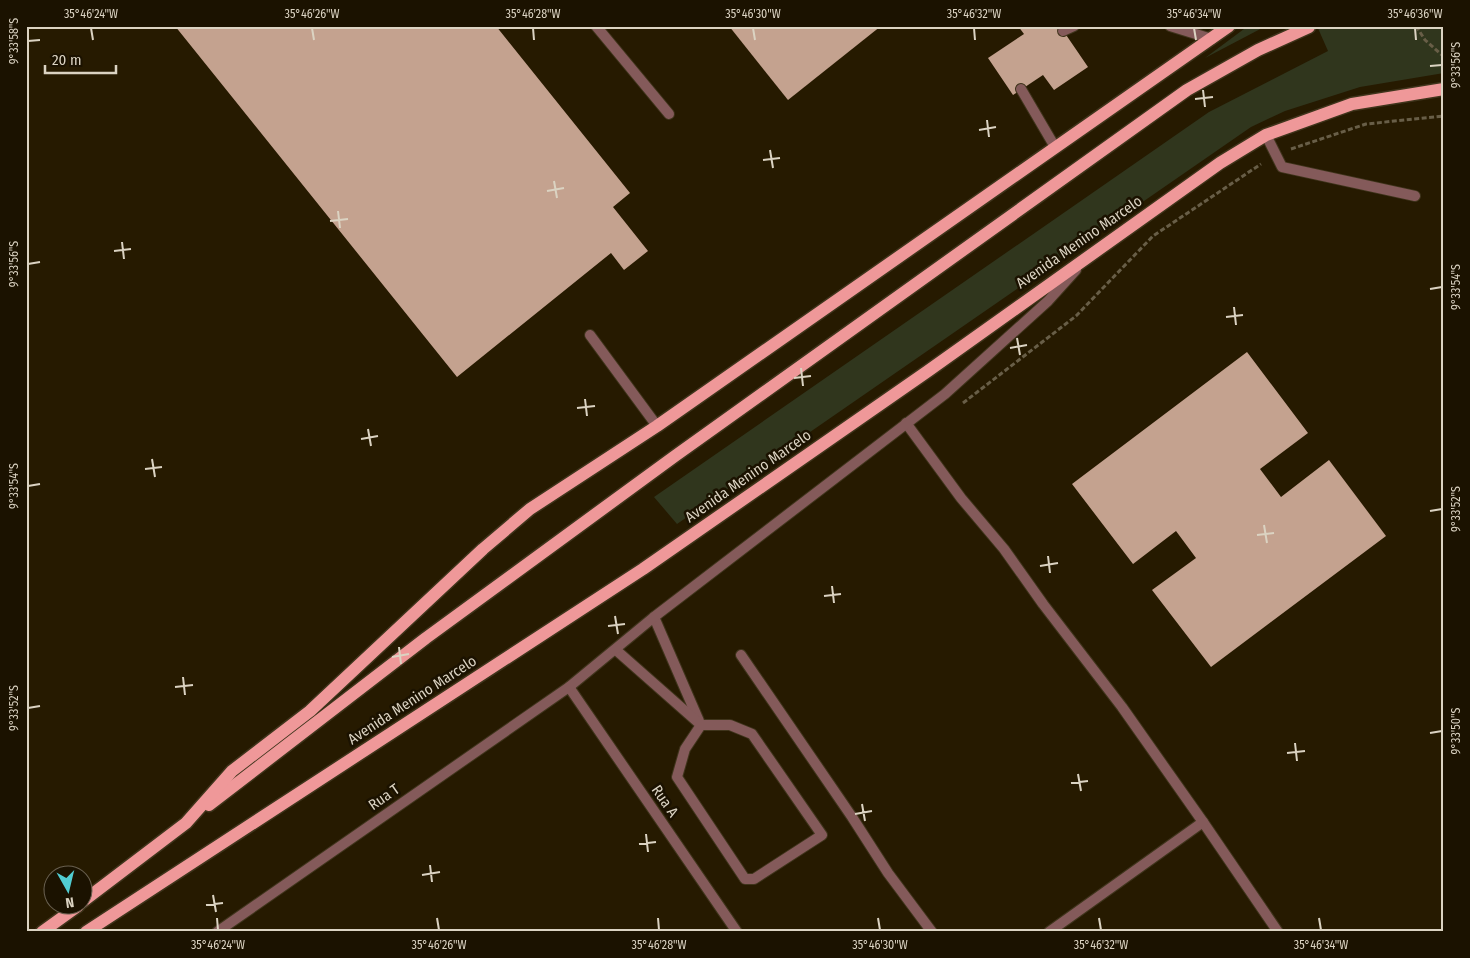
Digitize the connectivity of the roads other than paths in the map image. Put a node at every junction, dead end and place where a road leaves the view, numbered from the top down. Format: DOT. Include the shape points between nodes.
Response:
graph roads {
  1 [pos="596,26"];
  2 [pos="1074,26"];
  3 [pos="1170,26"];
  4 [pos="1229,26"];
  5 [pos="1309,27"];
  6 [pos="1063,31"];
  7 [pos="1212,39"];
  8 [pos="1021,89"];
  9 [pos="1444,89"];
  10 [pos="669,114"];
  11 [pos="1266,135"];
  12 [pos="1054,147"];
  13 [pos="1415,196"];
  14 [pos="1089,254"];
  15 [pos="590,336"];
  16 [pos="906,423"];
  17 [pos="657,426"];
  18 [pos="654,617"];
  19 [pos="616,650"];
  20 [pos="741,655"];
  21 [pos="569,687"];
  22 [pos="701,725"];
  23 [pos="1203,822"];
  24 [pos="186,824"];
  25 [pos="92,894"];
  26 [pos="64,916"];
  27 [pos="42,932"];
  28 [pos="86,932"];
  29 [pos="217,932"];
  30 [pos="737,932"];
  31 [pos="932,932"];
  32 [pos="1049,932"];
  33 [pos="1278,932"];
  1 -- 10 [label="street"];
  2 -- 6 [label="street"];
  3 -- 7 [label="street"];
  4 -- 7 [label="main road"];
  5 -- 24 [label="main road" via="1258,50 1179,96 426,638"];
  7 -- 12 [label="main road"];
  8 -- 12 [label="street"];
  9 -- 11 [label="main road, Avenida Menino Marcelo" via="1352,104"];
  11 -- 13 [label="street" via="1282,167"];
  11 -- 14 [label="main road, Avenida Menino Marcelo" via="1220,162"];
  12 -- 17 [label="main road"];
  14 -- 16 [label="street, Rua T" via="1048,301 945,394"];
  14 -- 28 [label="main road, Avenida Menino Marcelo" via="928,371 643,569"];
  15 -- 17 [label="street"];
  16 -- 18 [label="street, Rua T"];
  16 -- 23 [label="street" via="1122,707"];
  17 -- 24 [label="main road" via="530,509 489,543 310,711 232,771"];
  18 -- 19 [label="street, Rua T"];
  18 -- 22 [label="street"];
  19 -- 21 [label="street, Rua T"];
  19 -- 22 [label="street"];
  20 -- 31 [label="street" via="888,873"];
  21 -- 29 [label="street, Rua T"];
  21 -- 30 [label="street, Rua A"];
  22 -- 22 [label="street" via="730,725 752,734 822,835 754,879 745,879 677,777 685,748"];
  23 -- 32 [label="street"];
  23 -- 33 [label="street"];
  24 -- 25 [label="main road"];
  26 -- 27 [label="main road"];
}
